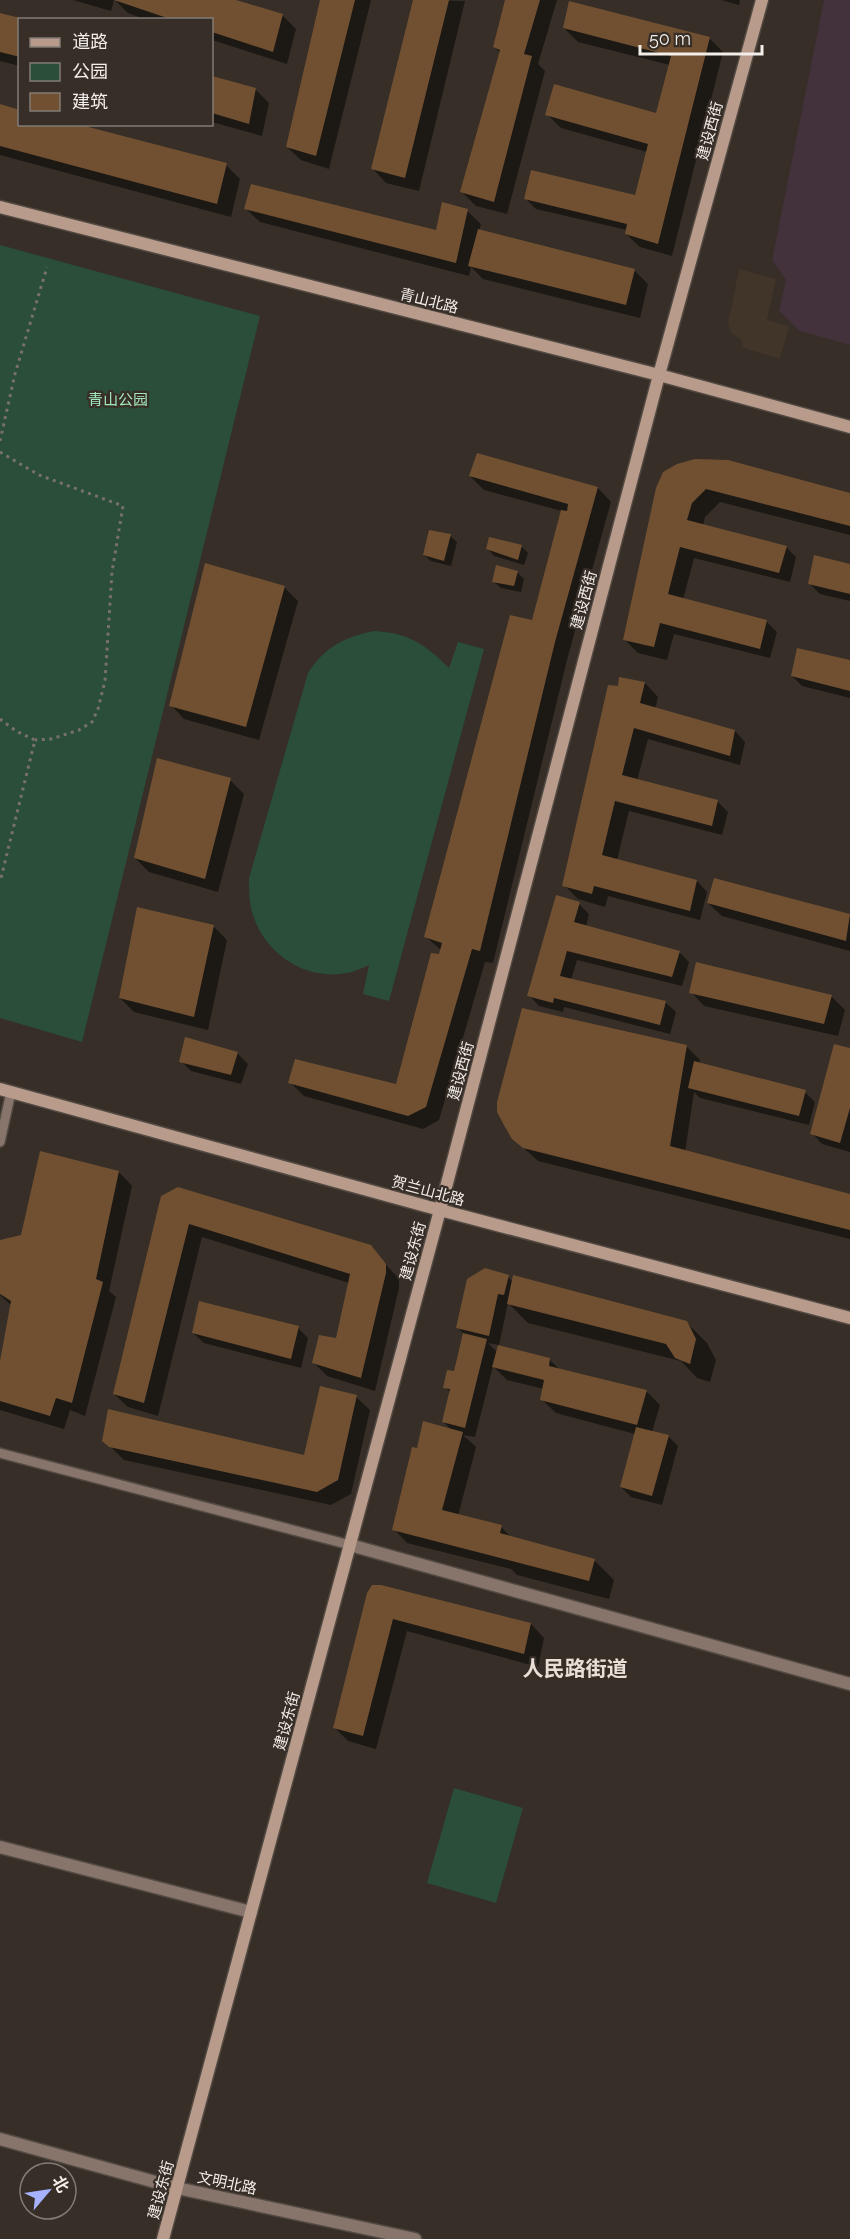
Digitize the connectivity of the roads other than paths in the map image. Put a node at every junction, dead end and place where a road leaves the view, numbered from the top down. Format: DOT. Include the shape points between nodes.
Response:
graph roads {
  1 [pos="762,0"];
  2 [pos="0,207"];
  3 [pos="659,375"];
  4 [pos="850,427"];
  5 [pos="6,1090"];
  6 [pos="0,1142"];
  7 [pos="440,1210"];
  8 [pos="850,1318"];
  9 [pos="0,1453"];
  10 [pos="350,1545"];
  11 [pos="850,1684"];
  12 [pos="0,1847"];
  13 [pos="251,1912"];
  14 [pos="0,2139"];
  15 [pos="177,2188"];
  16 [pos="163,2239"];
  17 [pos="415,2239"];
  1 -- 3 [label="main road, 建设西街"];
  2 -- 3 [label="main road, 青山北路"];
  3 -- 4 [label="main road, 青山北路"];
  3 -- 7 [label="main road, 建设西街"];
  5 -- 6 [label="lane"];
  5 -- 7 [label="main road, 贺兰山北路"];
  7 -- 8 [label="main road, 贺兰山北路"];
  7 -- 10 [label="main road, 建设东街"];
  9 -- 10 [label="lane"];
  10 -- 11 [label="street"];
  10 -- 13 [label="main road, 建设东街"];
  12 -- 13 [label="street"];
  13 -- 15 [label="main road, 建设东街"];
  14 -- 15 [label="street, 文明北路"];
  15 -- 16 [label="main road, 建设东街"];
  15 -- 17 [label="street, 文明北路"];
}
